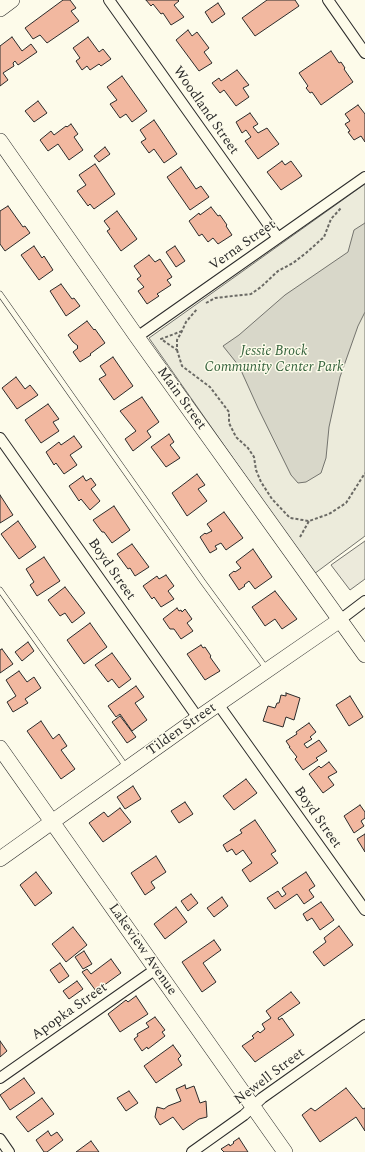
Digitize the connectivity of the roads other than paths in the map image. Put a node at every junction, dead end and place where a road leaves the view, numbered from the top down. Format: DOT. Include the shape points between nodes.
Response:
graph roads {
  1 [pos="12,0"];
  2 [pos="109,0"];
  3 [pos="328,0"];
  4 [pos="0,9"];
  5 [pos="365,53"];
  6 [pos="0,141"];
  7 [pos="365,177"];
  8 [pos="278,238"];
  9 [pos="0,294"];
  10 [pos="137,338"];
  11 [pos="0,438"];
  12 [pos="0,590"];
  13 [pos="365,601"];
  14 [pos="340,620"];
  15 [pos="365,655"];
  16 [pos="267,670"];
  17 [pos="218,704"];
  18 [pos="198,718"];
  19 [pos="0,748"];
  20 [pos="126,769"];
  21 [pos="52,822"];
  22 [pos="0,859"];
  23 [pos="365,910"];
  24 [pos="156,969"];
  25 [pos="365,1025"];
  26 [pos="0,1078"];
  27 [pos="252,1107"];
  28 [pos="0,1139"];
  29 [pos="9,1152"];
  30 [pos="192,1152"];
  31 [pos="284,1152"];
  1 -- 4 [label="street"];
  2 -- 8 [label="street, Woodland Street"];
  3 -- 5 [label="street"];
  6 -- 10 [label="street, Main Street"];
  7 -- 8 [label="street, Verna Street"];
  8 -- 10 [label="street, Verna Street"];
  9 -- 16 [label="lane"];
  10 -- 14 [label="street, Main Street"];
  11 -- 18 [label="street, Boyd Street"];
  12 -- 20 [label="lane"];
  13 -- 14 [label="street, Tilden Street"];
  14 -- 15 [label="street, Main Street"];
  14 -- 16 [label="street, Tilden Street"];
  16 -- 17 [label="street, Tilden Street"];
  17 -- 18 [label="street, Tilden Street"];
  17 -- 23 [label="street, Boyd Street"];
  18 -- 20 [label="street, Tilden Street"];
  19 -- 21 [label="street, Lakeview Avenue"];
  20 -- 21 [label="street, Tilden Street"];
  21 -- 22 [label="street, Tilden Street"];
  21 -- 24 [label="street, Lakeview Avenue"];
  24 -- 26 [label="street, Apopka Street"];
  24 -- 27 [label="street, Lakeview Avenue"];
  25 -- 27 [label="street, Newell Street"];
  27 -- 30 [label="street, Newell Street"];
  27 -- 31 [label="street, Lakeview Avenue"];
  28 -- 29 [label="street"];
}
